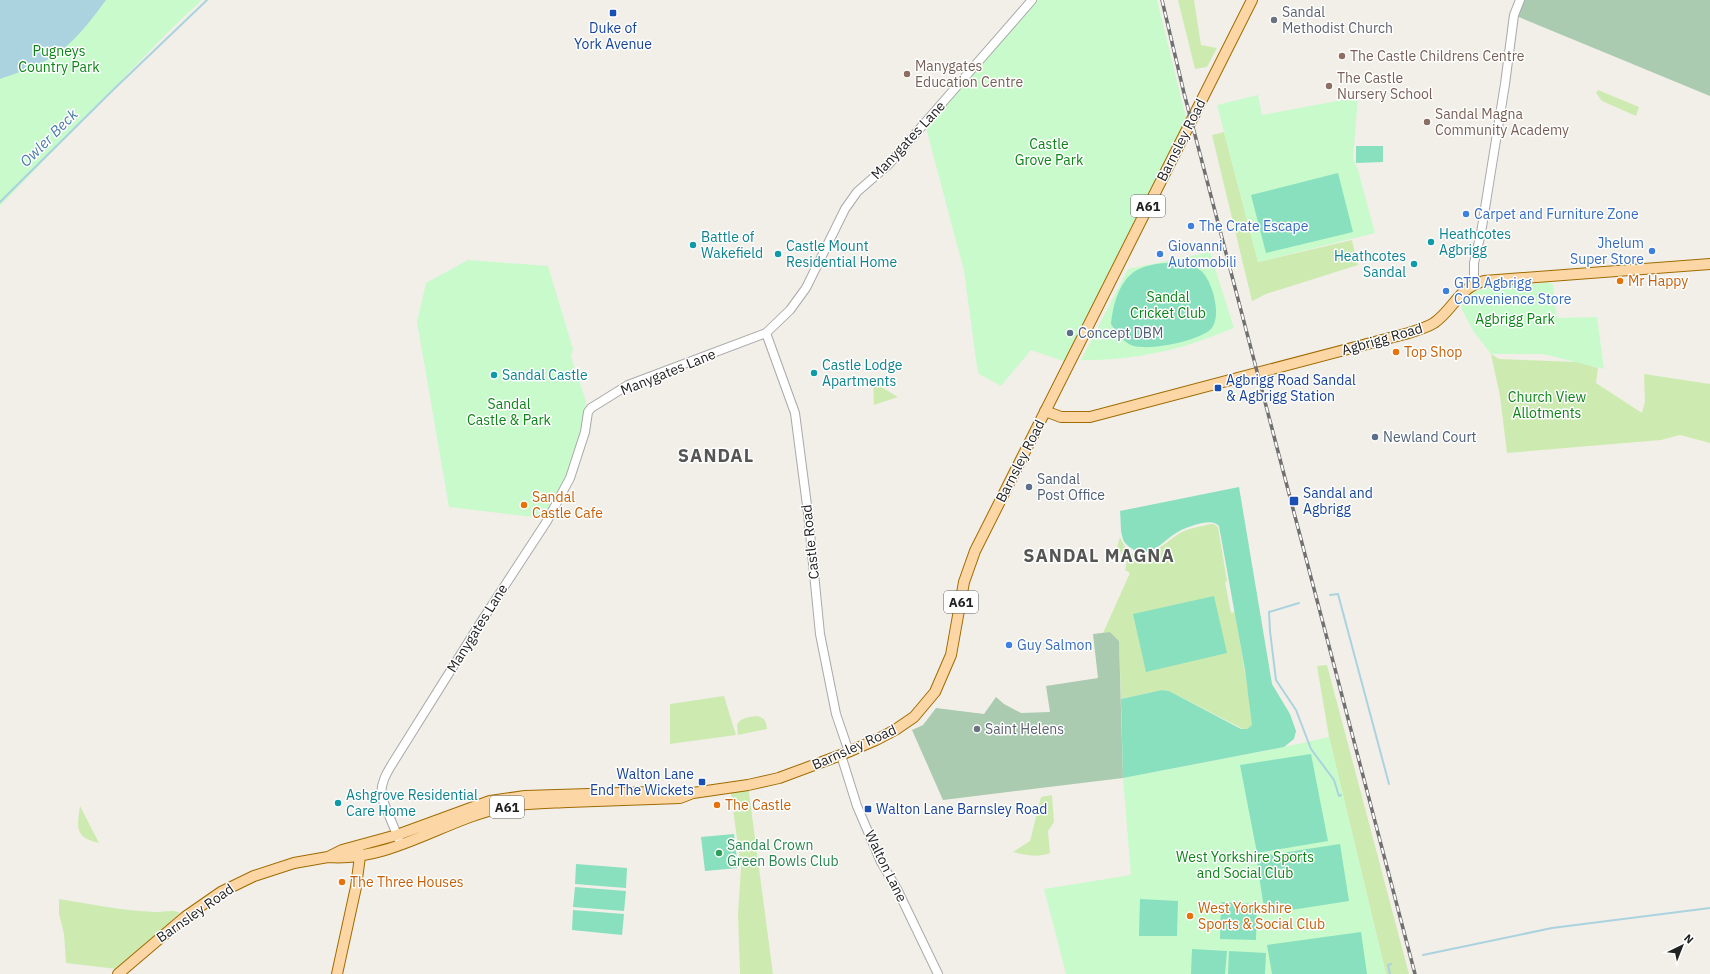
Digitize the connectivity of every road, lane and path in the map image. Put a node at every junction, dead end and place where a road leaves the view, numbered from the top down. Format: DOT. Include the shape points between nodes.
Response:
graph roads {
  1 [pos="1032,0"];
  2 [pos="1252,0"];
  3 [pos="1520,0"];
  4 [pos="1710,264"];
  5 [pos="1474,284"];
  6 [pos="766,333"];
  7 [pos="1045,411"];
  8 [pos="845,753"];
  9 [pos="399,840"];
  10 [pos="359,852"];
  11 [pos="118,974"];
  12 [pos="337,974"];
  13 [pos="938,974"];
  1 -- 6 [label="street, Manygates Lane" via="889,164 857,192 845,209 806,288 790,310"];
  2 -- 7 [label="main road, Barnsley Road / A61"];
  3 -- 5 [label="street" via="1514,15 1481,233 1474,263"];
  4 -- 5 [label="main road, Agbrigg Road" via="1496,280"];
  5 -- 7 [label="main road, Agbrigg Road" via="1434,323 1405,334 1090,417 1060,417"];
  6 -- 8 [label="street, Castle Road" via="795,413 820,634"];
  6 -- 9 [label="street, Manygates Lane" via="628,385 588,412 585,432 570,478 547,521 480,622 383,781 380,791"];
  7 -- 8 [label="main road, Barnsley Road / A61" via="975,551 964,582 951,655 935,692 926,705 908,722 876,740"];
  8 -- 9 [label="main road, Barnsley Road / A61" via="779,778 748,785 693,793 680,798 514,805"];
  8 -- 13 [label="street, Walton Lane" via="857,806 880,862 898,889"];
  9 -- 10 [label="main road, Barnsley Road / A61"];
  10 -- 11 [label="main road, Barnsley Road / A61" via="344,858 328,857 294,863 254,876 222,892 176,924"];
  10 -- 12 [label="main road" via="356,887"];
}
